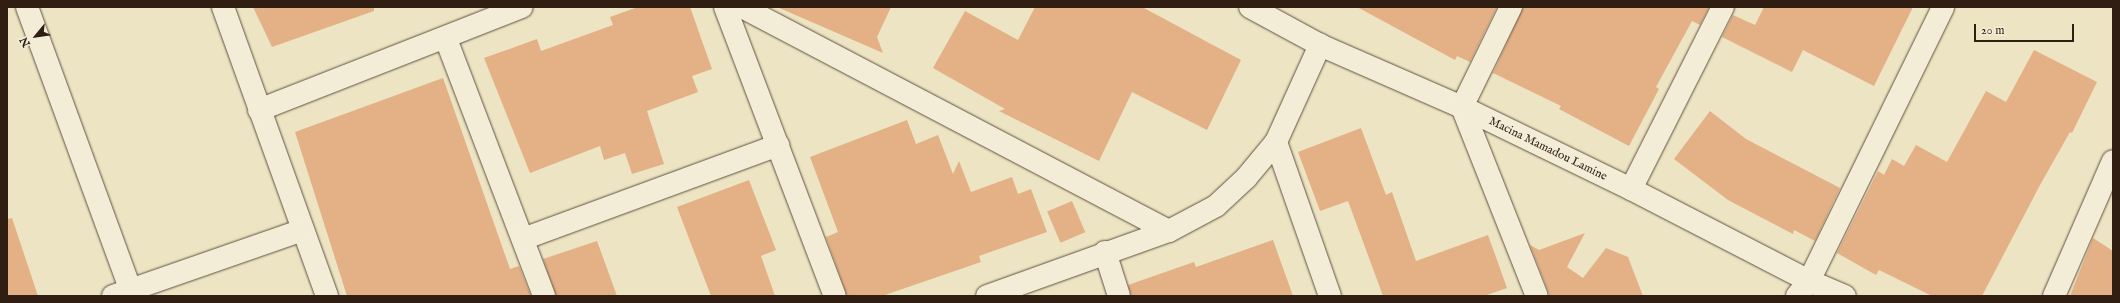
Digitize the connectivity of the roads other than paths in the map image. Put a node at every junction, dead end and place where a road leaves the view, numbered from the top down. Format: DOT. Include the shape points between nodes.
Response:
graph roads {
  1 [pos="27,7"];
  2 [pos="223,7"];
  3 [pos="522,7"];
  4 [pos="725,7"];
  5 [pos="742,7"];
  6 [pos="1250,7"];
  7 [pos="1511,7"];
  8 [pos="1723,7"];
  9 [pos="1943,7"];
  10 [pos="446,39"];
  11 [pos="1320,45"];
  12 [pos="1462,107"];
  13 [pos="259,110"];
  14 [pos="1276,142"];
  15 [pos="778,145"];
  16 [pos="2113,161"];
  17 [pos="1630,189"];
  18 [pos="303,230"];
  19 [pos="1169,231"];
  20 [pos="523,239"];
  21 [pos="1105,252"];
  22 [pos="1803,289"];
  23 [pos="126,294"];
  24 [pos="327,296"];
  25 [pos="544,296"];
  26 [pos="835,296"];
  27 [pos="987,296"];
  28 [pos="1119,296"];
  29 [pos="1330,296"];
  30 [pos="1537,296"];
  31 [pos="1845,296"];
  32 [pos="2054,296"];
  1 -- 23 [label="street"];
  2 -- 13 [label="street"];
  3 -- 10 [label="street"];
  4 -- 15 [label="street"];
  5 -- 19 [label="street"];
  6 -- 11 [label="street, Macina Mamadou Lamine"];
  7 -- 12 [label="street"];
  8 -- 17 [label="street"];
  9 -- 22 [label="street"];
  10 -- 13 [label="street"];
  10 -- 20 [label="street"];
  11 -- 12 [label="street, Macina Mamadou Lamine"];
  11 -- 14 [label="street"];
  12 -- 17 [label="street, Macina Mamadou Lamine"];
  12 -- 30 [label="street"];
  13 -- 18 [label="street"];
  14 -- 19 [label="street" via="1246,178 1216,206"];
  14 -- 29 [label="street"];
  15 -- 20 [label="street"];
  15 -- 26 [label="street"];
  16 -- 32 [label="street"];
  17 -- 22 [label="street, Macina Mamadou Lamine"];
  18 -- 23 [label="street"];
  18 -- 24 [label="street"];
  19 -- 21 [label="street"];
  20 -- 25 [label="street"];
  21 -- 27 [label="street"];
  21 -- 28 [label="street"];
  22 -- 31 [label="street, Macina Mamadou Lamine"];
}
